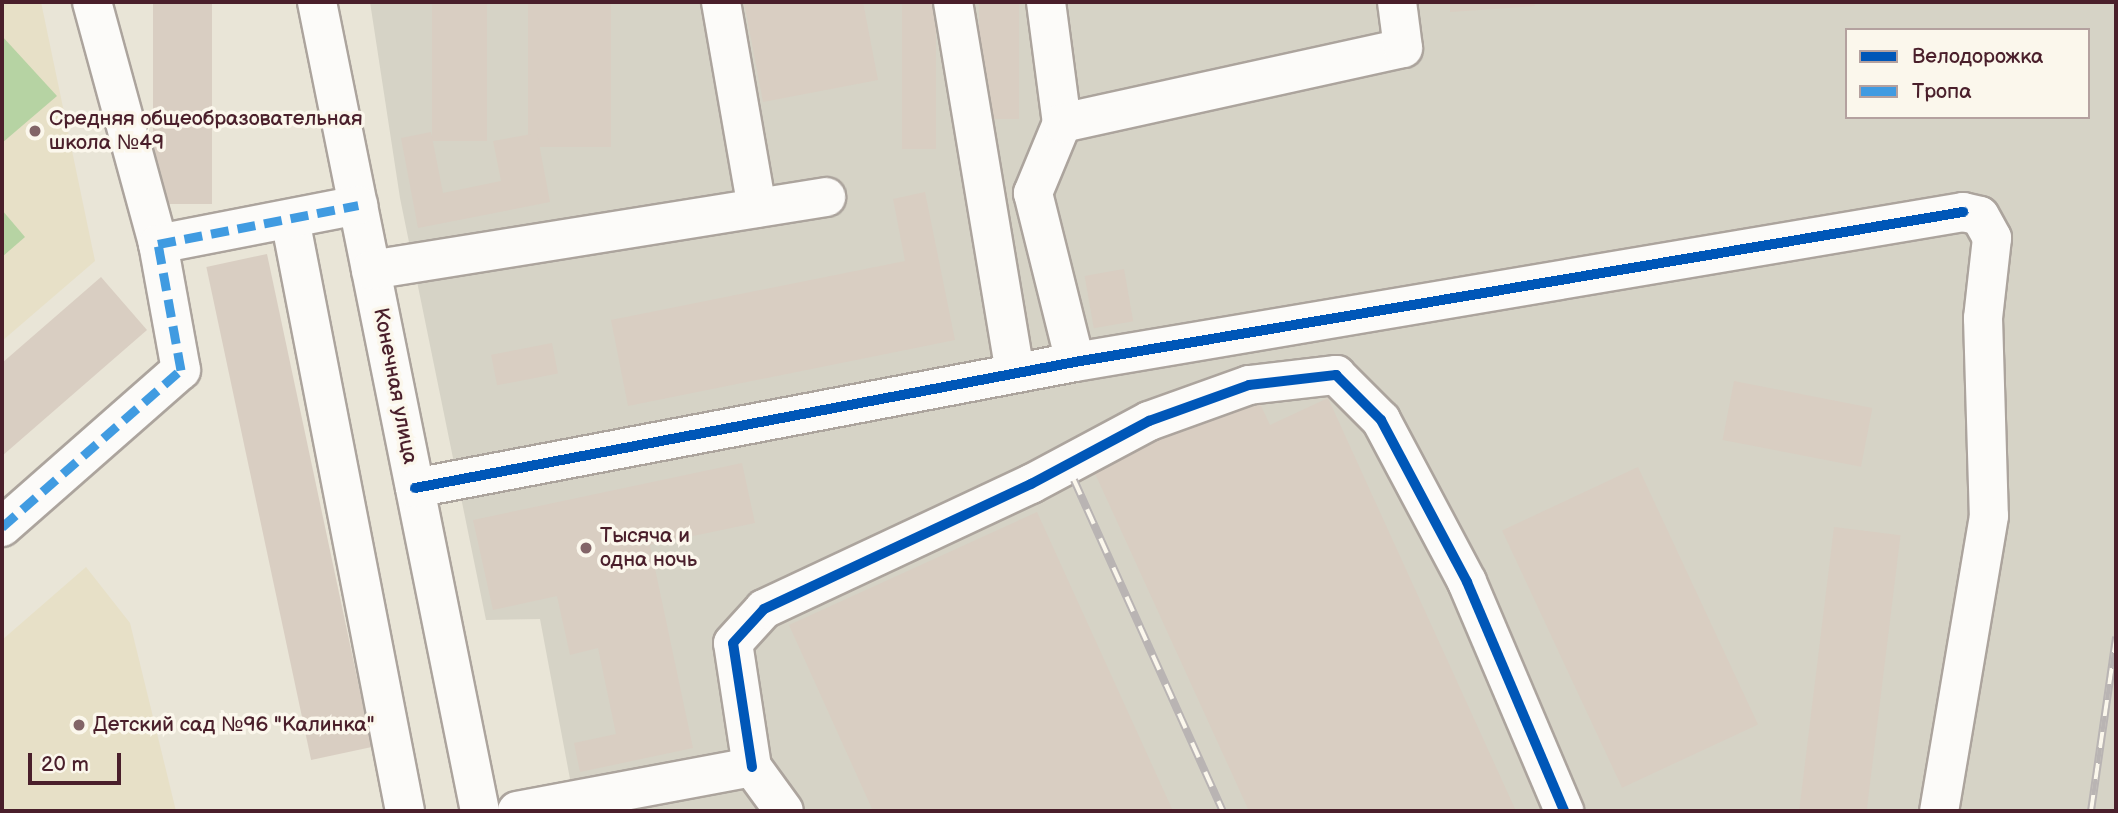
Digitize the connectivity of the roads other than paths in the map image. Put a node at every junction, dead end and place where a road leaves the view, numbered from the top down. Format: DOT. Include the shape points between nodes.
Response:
graph roads {
  1 [pos="92,2"];
  2 [pos="317,2"];
  3 [pos="721,2"];
  4 [pos="953,2"];
  5 [pos="1046,2"];
  6 [pos="1397,2"];
  7 [pos="1062,123"];
  8 [pos="826,197"];
  9 [pos="358,205"];
  10 [pos="757,208"];
  11 [pos="290,219"];
  12 [pos="158,244"];
  13 [pos="371,270"];
  14 [pos="1075,362"];
  15 [pos="1015,373"];
  16 [pos="415,488"];
  17 [pos="2,527"];
  18 [pos="752,767"];
  19 [pos="405,811"];
  20 [pos="480,811"];
  21 [pos="517,811"];
  22 [pos="784,811"];
  23 [pos="1563,811"];
  24 [pos="1939,811"];
  1 -- 12 [label="street"];
  2 -- 9 [label="street, Конечная улица"];
  3 -- 10 [label="street"];
  4 -- 15 [label="street"];
  5 -- 7 [label="street"];
  6 -- 7 [label="street" via="1403,48"];
  7 -- 14 [label="street" via="1033,193"];
  8 -- 10 [label="street"];
  9 -- 11 [label="street"];
  9 -- 13 [label="street, Конечная улица"];
  10 -- 13 [label="street"];
  11 -- 12 [label="street"];
  11 -- 19 [label="street"];
  12 -- 17 [label="street" via="181,370"];
  13 -- 16 [label="street, Конечная улица"];
  14 -- 15 [label="street"];
  14 -- 24 [label="street" via="1963,212 1980,216 1992,238 1983,318 1989,516"];
  15 -- 16 [label="street"];
  16 -- 20 [label="street, Конечная улица"];
  18 -- 21 [label="street"];
  18 -- 22 [label="street"];
  18 -- 23 [label="street" via="733,643 764,609 1031,484 1149,421 1249,385 1336,375 1381,420 1467,582"];
}
